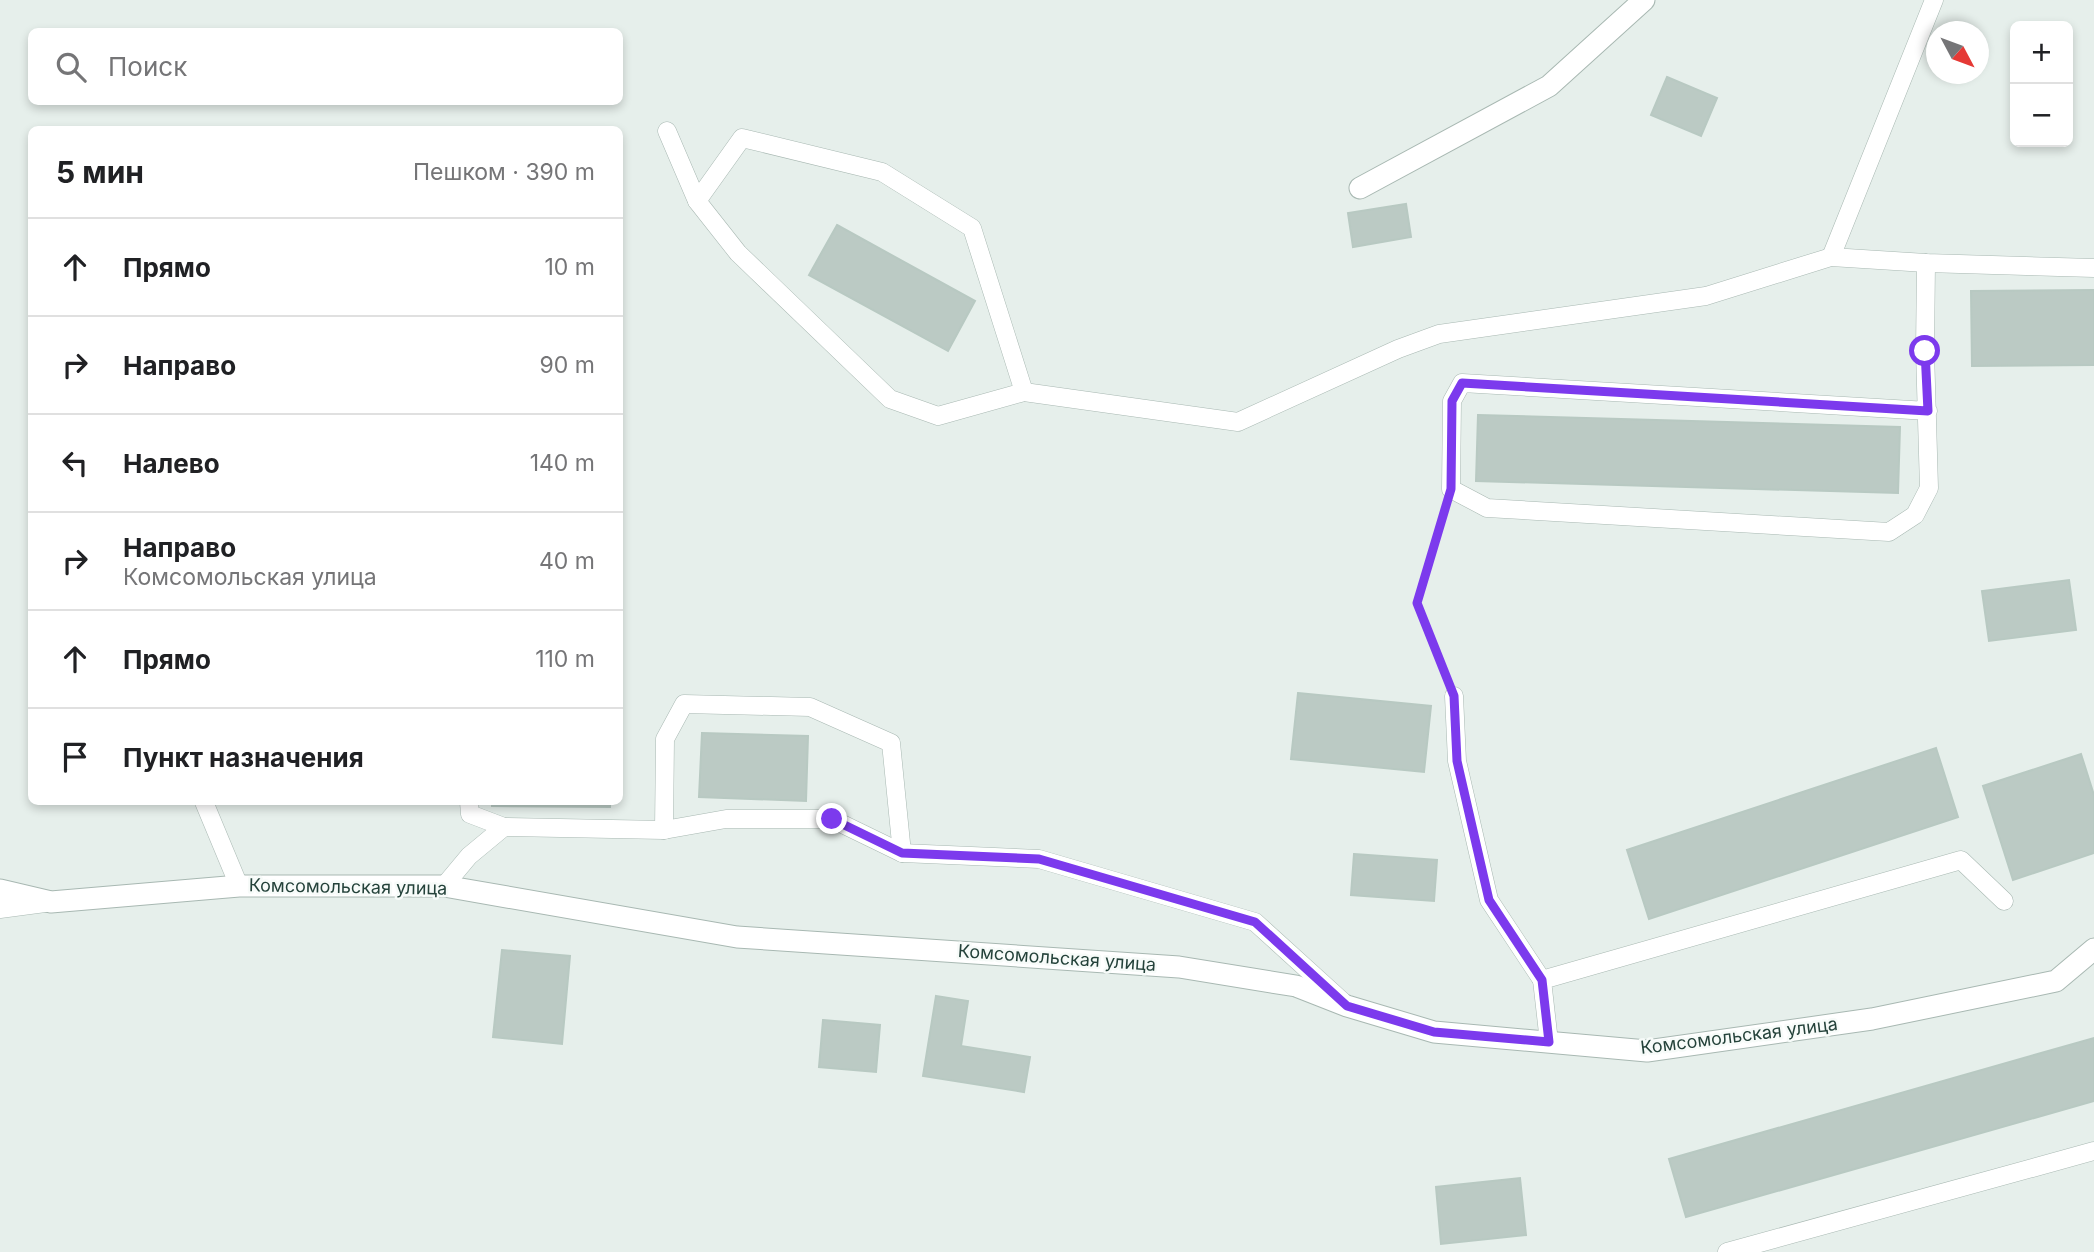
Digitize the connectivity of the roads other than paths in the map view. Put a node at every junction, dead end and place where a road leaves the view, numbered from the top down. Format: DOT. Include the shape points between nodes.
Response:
graph roads {
  1 [pos="1644,0"];
  2 [pos="1934,0"];
  3 [pos="667,131"];
  4 [pos="1360,188"];
  5 [pos="697,201"];
  6 [pos="1831,257"];
  7 [pos="1926,263"];
  8 [pos="2094,268"];
  9 [pos="1024,392"];
  10 [pos="1928,411"];
  11 [pos="1454,696"];
  12 [pos="205,805"];
  13 [pos="469,805"];
  14 [pos="503,827"];
  15 [pos="664,830"];
  16 [pos="902,853"];
  17 [pos="239,886"];
  18 [pos="444,886"];
  19 [pos="0,890"];
  20 [pos="2004,901"];
  21 [pos="51,902"];
  22 [pos="0,909"];
  23 [pos="2094,949"];
  24 [pos="1542,980"];
  25 [pos="1347,1006"];
  26 [pos="1549,1042"];
  27 [pos="2094,1151"];
  28 [pos="1727,1252"];
  1 -- 4 [label="street" via="1549,86"];
  2 -- 6 [label="lane"];
  3 -- 5 [label="lane"];
  5 -- 9 [label="lane" via="738,253 890,399 938,416"];
  5 -- 9 [label="lane" via="742,138 882,172 972,228"];
  6 -- 7 [label="lane"];
  6 -- 9 [label="lane" via="1706,296 1439,334 1238,422"];
  7 -- 8 [label="lane"];
  7 -- 10 [label="lane"];
  10 -- 10 [label="lane" via="1462,383 1452,401 1451,489 1487,508 1889,533 1914,516 1929,488"];
  11 -- 24 [label="lane" via="1457,761 1489,900"];
  12 -- 17 [label="lane"];
  13 -- 14 [label="lane" via="470,814"];
  14 -- 15 [label="lane"];
  14 -- 18 [label="lane" via="469,856"];
  15 -- 16 [label="lane" via="726,819 832,819"];
  15 -- 16 [label="lane" via="665,739 684,704 810,707 891,743"];
  16 -- 25 [label="lane" via="1039,859 1255,922"];
  17 -- 18 [label="street, Комсомольская улица"];
  17 -- 21 [label="street, Комсомольская улица"];
  18 -- 25 [label="street, Комсомольская улица" via="737,937 1180,967 1296,986"];
  19 -- 21 [label="street, Комсомольская улица"];
  20 -- 24 [label="lane" via="1961,860"];
  21 -- 22 [label="lane"];
  23 -- 26 [label="street, Комсомольская улица" via="2056,981 1872,1018 1647,1051"];
  24 -- 26 [label="lane"];
  25 -- 26 [label="street, Комсомольская улица" via="1434,1032"];
  27 -- 28 [label="lane"];
}
